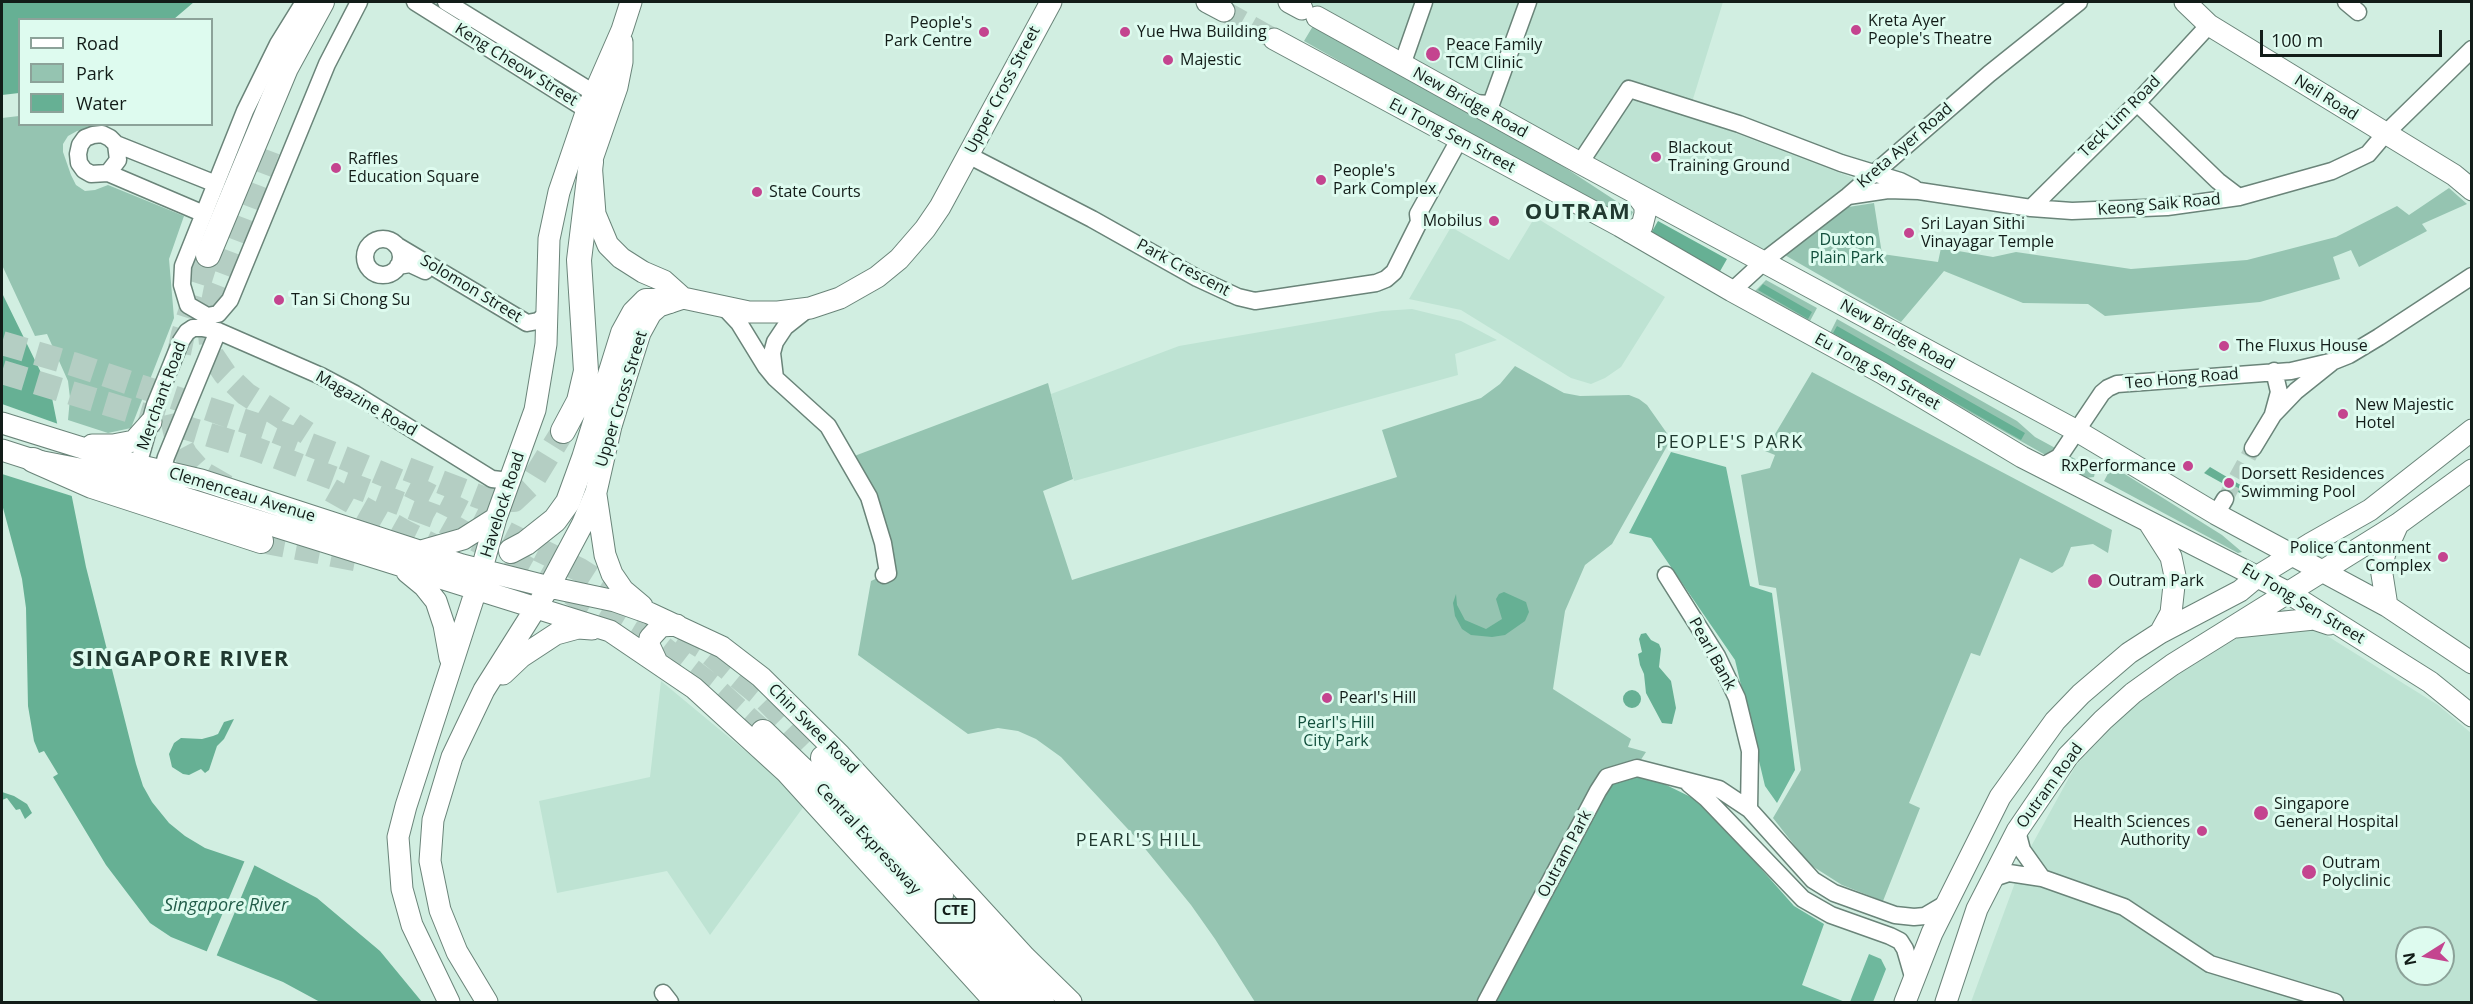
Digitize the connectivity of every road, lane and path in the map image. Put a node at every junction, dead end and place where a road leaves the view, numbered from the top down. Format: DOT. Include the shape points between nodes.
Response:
graph roads {
  1 [pos="304,2"];
  2 [pos="322,2"];
  3 [pos="340,2"];
  4 [pos="359,2"];
  5 [pos="415,2"];
  6 [pos="446,2"];
  7 [pos="631,2"];
  8 [pos="1051,2"];
  9 [pos="1424,2"];
  10 [pos="1528,2"];
  11 [pos="1533,2"];
  12 [pos="2079,2"];
  13 [pos="2185,2"];
  14 [pos="1303,9"];
  15 [pos="2209,25"];
  16 [pos="622,30"];
  17 [pos="480,33"];
  18 [pos="1274,39"];
  19 [pos="1517,40"];
  20 [pos="2469,54"];
  21 [pos="1402,65"];
  22 [pos="591,101"];
  23 [pos="1469,103"];
  24 [pos="2137,104"];
  25 [pos="1493,116"];
  26 [pos="2386,136"];
  27 [pos="1462,142"];
  28 [pos="116,144"];
  29 [pos="267,150"];
  30 [pos="968,155"];
  31 [pos="591,162"];
  32 [pos="1841,163"];
  33 [pos="1580,164"];
  34 [pos="1875,172"];
  35 [pos="108,173"];
  36 [pos="216,184"];
  37 [pos="2472,190"];
  38 [pos="1919,191"];
  39 [pos="1635,194"];
  40 [pos="1848,196"];
  41 [pos="2239,197"];
  42 [pos="2031,208"];
  43 [pos="204,214"];
  44 [pos="1630,232"];
  45 [pos="396,245"];
  46 [pos="208,255"];
  47 [pos="1762,262"];
  48 [pos="398,266"];
  49 [pos="2472,276"];
  50 [pos="1732,291"];
  51 [pos="676,300"];
  52 [pos="724,307"];
  53 [pos="810,308"];
  54 [pos="547,314"];
  55 [pos="218,331"];
  56 [pos="546,344"];
  57 [pos="2334,361"];
  58 [pos="2274,371"];
  59 [pos="2291,371"];
  60 [pos="775,378"];
  61 [pos="2296,392"];
  62 [pos="2273,415"];
  63 [pos="151,422"];
  64 [pos="2,423"];
  65 [pos="2472,430"];
  66 [pos="563,431"];
  67 [pos="2076,431"];
  68 [pos="2255,444"];
  69 [pos="2,450"];
  70 [pos="33,460"];
  71 [pos="90,460"];
  72 [pos="2041,467"];
  73 [pos="2472,470"];
  74 [pos="135,474"];
  75 [pos="159,480"];
  76 [pos="510,481"];
  77 [pos="596,492"];
  78 [pos="496,518"];
  79 [pos="2149,522"];
  80 [pos="2398,524"];
  81 [pos="261,541"];
  82 [pos="511,551"];
  83 [pos="419,552"];
  84 [pos="2291,556"];
  85 [pos="394,563"];
  86 [pos="2322,571"];
  87 [pos="884,575"];
  88 [pos="1665,575"];
  89 [pos="2258,576"];
  90 [pos="478,580"];
  91 [pos="549,587"];
  92 [pos="2287,592"];
  93 [pos="2387,606"];
  94 [pos="536,607"];
  95 [pos="650,613"];
  96 [pos="676,625"];
  97 [pos="2226,629"];
  98 [pos="610,631"];
  99 [pos="2160,633"];
  100 [pos="2352,634"];
  101 [pos="656,660"];
  102 [pos="451,662"];
  103 [pos="2472,663"];
  104 [pos="484,690"];
  105 [pos="2472,716"];
  106 [pos="763,732"];
  107 [pos="823,758"];
  108 [pos="1684,780"];
  109 [pos="1749,809"];
  110 [pos="2017,831"];
  111 [pos="2042,878"];
  112 [pos="1991,879"];
  113 [pos="1947,903"];
  114 [pos="1914,980"];
  115 [pos="449,1002"];
  116 [pos="487,1002"];
  117 [pos="995,1002"];
  118 [pos="1017,1002"];
  119 [pos="1042,1002"];
  120 [pos="1071,1002"];
  121 [pos="1486,1002"];
  122 [pos="1905,1002"];
  123 [pos="1946,1002"];
  124 [pos="2335,1002"];
  1 -- 36 [label="street" via="278,44"];
  2 -- 46 [label="highway" via="286,68"];
  3 -- 29 [label="highway" via="290,95"];
  4 -- 43 [label="street" via="322,74 230,300 218,314 207,316 188,305 182,285 183,266"];
  5 -- 17 [label="street, Keng Cheow Street"];
  6 -- 17 [label="street, Keng Cheow Street"];
  7 -- 16 [label="main road, Havelock Road"];
  8 -- 30 [label="main road, Upper Cross Street"];
  9 -- 21 [label="street"];
  10 -- 19 [label="street"];
  11 -- 19 [label="street"];
  12 -- 34 [label="street, Kreta Ayer Road"];
  13 -- 15 [label="main road, Neil Road"];
  14 -- 21 [label="main road, New Bridge Road"];
  15 -- 24 [label="street, Teck Lim Road"];
  15 -- 26 [label="main road, Neil Road"];
  16 -- 22 [label="main road, Havelock Road"];
  16 -- 31 [label="main road" via="617,87"];
  17 -- 22 [label="street, Keng Cheow Street"];
  18 -- 27 [label="main road, Eu Tong Sen Street"];
  19 -- 23 [label="street" via="1491,104"];
  19 -- 25 [label="street"];
  20 -- 26 [label="street, Keong Saik Road"];
  21 -- 23 [label="main road, New Bridge Road"];
  22 -- 54 [label="main road, Havelock Road" via="554,210 549,239"];
  23 -- 25 [label="main road, New Bridge Road"];
  24 -- 41 [label="street"];
  24 -- 42 [label="street, Teck Lim Road"];
  25 -- 33 [label="main road, New Bridge Road"];
  26 -- 37 [label="main road, Neil Road" via="2454,175"];
  26 -- 41 [label="street, Keong Saik Road" via="2353,163"];
  27 -- 30 [label="street, Park Crescent" via="1426,218 1419,222 1394,272 1386,279 1269,299 1244,299 1197,278"];
  27 -- 44 [label="main road, Eu Tong Sen Street"];
  28 -- 35 [label="street" via="118,160"];
  28 -- 35 [label="street" via="102,134 85,138 80,145 79,162 84,170 91,174"];
  28 -- 36 [label="street"];
  30 -- 53 [label="main road, Upper Cross Street" via="931,221 898,260 877,277"];
  31 -- 51 [label="main road" via="595,214 608,245 621,258 664,281"];
  31 -- 66 [label="highway" via="579,260 586,371 579,401"];
  32 -- 33 [label="street, Keong Saik Road" via="1629,88"];
  32 -- 34 [label="street, Keong Saik Road"];
  32 -- 40 [label="street" via="1849,178"];
  33 -- 39 [label="main road, New Bridge Road"];
  34 -- 38 [label="street, Keong Saik Road"];
  34 -- 40 [label="street, Kreta Ayer Road"];
  35 -- 43 [label="street"];
  36 -- 43 [label="street"];
  38 -- 40 [label="street, Keong Saik Road" via="1888,190"];
  38 -- 42 [label="street, Keong Saik Road"];
  39 -- 44 [label="main road" via="1645,206 1645,214 1642,226"];
  39 -- 47 [label="main road, New Bridge Road"];
  40 -- 47 [label="street, Kreta Ayer Road"];
  41 -- 42 [label="street, Keong Saik Road" via="2126,210"];
  44 -- 50 [label="main road, Eu Tong Sen Street"];
  45 -- 48 [label="street, Solomon Street" via="401,255"];
  45 -- 48 [label="street, Solomon Street" via="385,239 375,241 366,258 372,271 381,275"];
  45 -- 54 [label="street, Solomon Street" via="527,323"];
  47 -- 50 [label="street, Kreta Ayer Road"];
  47 -- 67 [label="main road, New Bridge Road"];
  48 -- 56 [label="street, Solomon Street" via="416,265"];
  49 -- 57 [label="street" via="2387,332"];
  50 -- 72 [label="main road, Eu Tong Sen Street"];
  51 -- 52 [label="main road, Upper Cross Street"];
  51 -- 77 [label="main road, Upper Cross Street" via="651,313 640,333 611,426"];
  51 -- 82 [label="highway" via="646,301 634,313 623,333 568,502 555,520"];
  52 -- 53 [label="main road, Upper Cross Street" via="749,312"];
  52 -- 60 [label="street"];
  53 -- 60 [label="street" via="785,327 775,342"];
  54 -- 56 [label="main road, Havelock Road"];
  55 -- 63 [label="street, Merchant Road" via="193,328 187,332"];
  55 -- 75 [label="street, Merchant Road"];
  55 -- 76 [label="street, Magazine Road" via="321,376 492,479"];
  56 -- 76 [label="main road, Havelock Road" via="535,410"];
  57 -- 59 [label="street, Teo Hong Road"];
  57 -- 61 [label="street"];
  58 -- 59 [label="street, Teo Hong Road"];
  58 -- 62 [label="street" via="2279,392"];
  58 -- 67 [label="street, Teo Hong Road" via="2117,384 2102,393"];
  59 -- 61 [label="street" via="2299,381"];
  60 -- 87 [label="street" via="828,426 864,487 883,543 888,573"];
  61 -- 62 [label="street"];
  62 -- 68 [label="street"];
  63 -- 71 [label="main road" via="134,441 113,445"];
  63 -- 74 [label="street, Merchant Road"];
  64 -- 71 [label="main road, Clemenceau Avenue"];
  65 -- 84 [label="main road, Outram Road" via="2370,510"];
  67 -- 72 [label="street, Teo Hong Road" via="2059,457"];
  67 -- 84 [label="main road, New Bridge Road" via="2220,506"];
  69 -- 70 [label="main road"];
  70 -- 71 [label="highway"];
  71 -- 74 [label="main road, Clemenceau Avenue"];
  71 -- 81 [label="highway"];
  72 -- 79 [label="main road, Eu Tong Sen Street"];
  73 -- 80 [label="main road, Outram Road"];
  74 -- 75 [label="main road, Clemenceau Avenue"];
  75 -- 83 [label="main road, Clemenceau Avenue" via="201,480"];
  75 -- 85 [label="main road, Clemenceau Avenue"];
  76 -- 78 [label="main road, Havelock Road"];
  77 -- 91 [label="main road, Upper Cross Street" via="573,546"];
  77 -- 95 [label="main road" via="605,555 612,574 623,590"];
  78 -- 83 [label="main road" via="463,539"];
  78 -- 90 [label="main road, Havelock Road"];
  79 -- 89 [label="main road, Eu Tong Sen Street"];
  79 -- 99 [label="main road" via="2175,568 2171,613"];
  80 -- 86 [label="main road, Outram Road"];
  80 -- 93 [label="main road" via="2381,568"];
  83 -- 90 [label="main road, Clemenceau Avenue"];
  84 -- 86 [label="main road, New Bridge Road"];
  84 -- 89 [label="main road, Outram Road"];
  85 -- 90 [label="main road, Clemenceau Avenue"];
  85 -- 102 [label="main road" via="436,601"];
  86 -- 92 [label="main road, Outram Road"];
  86 -- 93 [label="main road, New Bridge Road"];
  88 -- 109 [label="street, Pearl Bank" via="1717,656 1737,698 1750,751"];
  89 -- 92 [label="main road, Eu Tong Sen Street"];
  89 -- 99 [label="main road, Outram Road" via="2240,591"];
  90 -- 91 [label="main road, Chin Swee Road"];
  90 -- 94 [label="main road"];
  90 -- 102 [label="main road, Havelock Road"];
  91 -- 94 [label="main road, Upper Cross Street"];
  91 -- 95 [label="main road, Chin Swee Road"];
  92 -- 97 [label="main road, Outram Road"];
  92 -- 100 [label="main road, Eu Tong Sen Street"];
  93 -- 103 [label="main road, New Bridge Road"];
  94 -- 98 [label="main road"];
  94 -- 104 [label="main road"];
  95 -- 96 [label="main road, Chin Swee Road"];
  96 -- 101 [label="main road" via="661,626 650,638"];
  96 -- 120 [label="main road, Chin Swee Road" via="722,647 769,685 840,755"];
  97 -- 100 [label="main road" via="2314,619"];
  97 -- 110 [label="main road, Outram Road" via="2133,693 2103,720 2068,756"];
  98 -- 101 [label="main road"];
  98 -- 104 [label="main road" via="578,628 556,634 521,657"];
  99 -- 113 [label="main road, Outram Road" via="2129,653 2055,722 2000,797"];
  100 -- 105 [label="main road, Eu Tong Sen Street" via="2430,682"];
  101 -- 117 [label="main road" via="694,688 786,772"];
  102 -- 115 [label="main road, Havelock Road" via="398,837 402,889 412,925"];
  104 -- 116 [label="main road" via="442,784 433,820 430,861 448,932"];
  106 -- 118 [label="highway, Central Expressway / CTE" via="808,775"];
  107 -- 119 [label="highway, Central Expressway / CTE" via="937,891"];
  108 -- 109 [label="street, Outram Park" via="1719,789"];
  108 -- 114 [label="street, Outram Park" via="1803,899 1831,915 1899,941"];
  108 -- 121 [label="street, Outram Park" via="1637,768 1607,777"];
  109 -- 113 [label="street, Outram Park" via="1813,880 1834,893 1898,916 1925,916"];
  110 -- 111 [label="street" via="2022,850"];
  110 -- 112 [label="main road, Outram Road"];
  111 -- 112 [label="street" via="2009,873"];
  111 -- 124 [label="street" via="2135,913 2210,964"];
  112 -- 123 [label="main road, Outram Road"];
  113 -- 114 [label="main road, Outram Road"];
  114 -- 122 [label="main road, Outram Road"];
}
